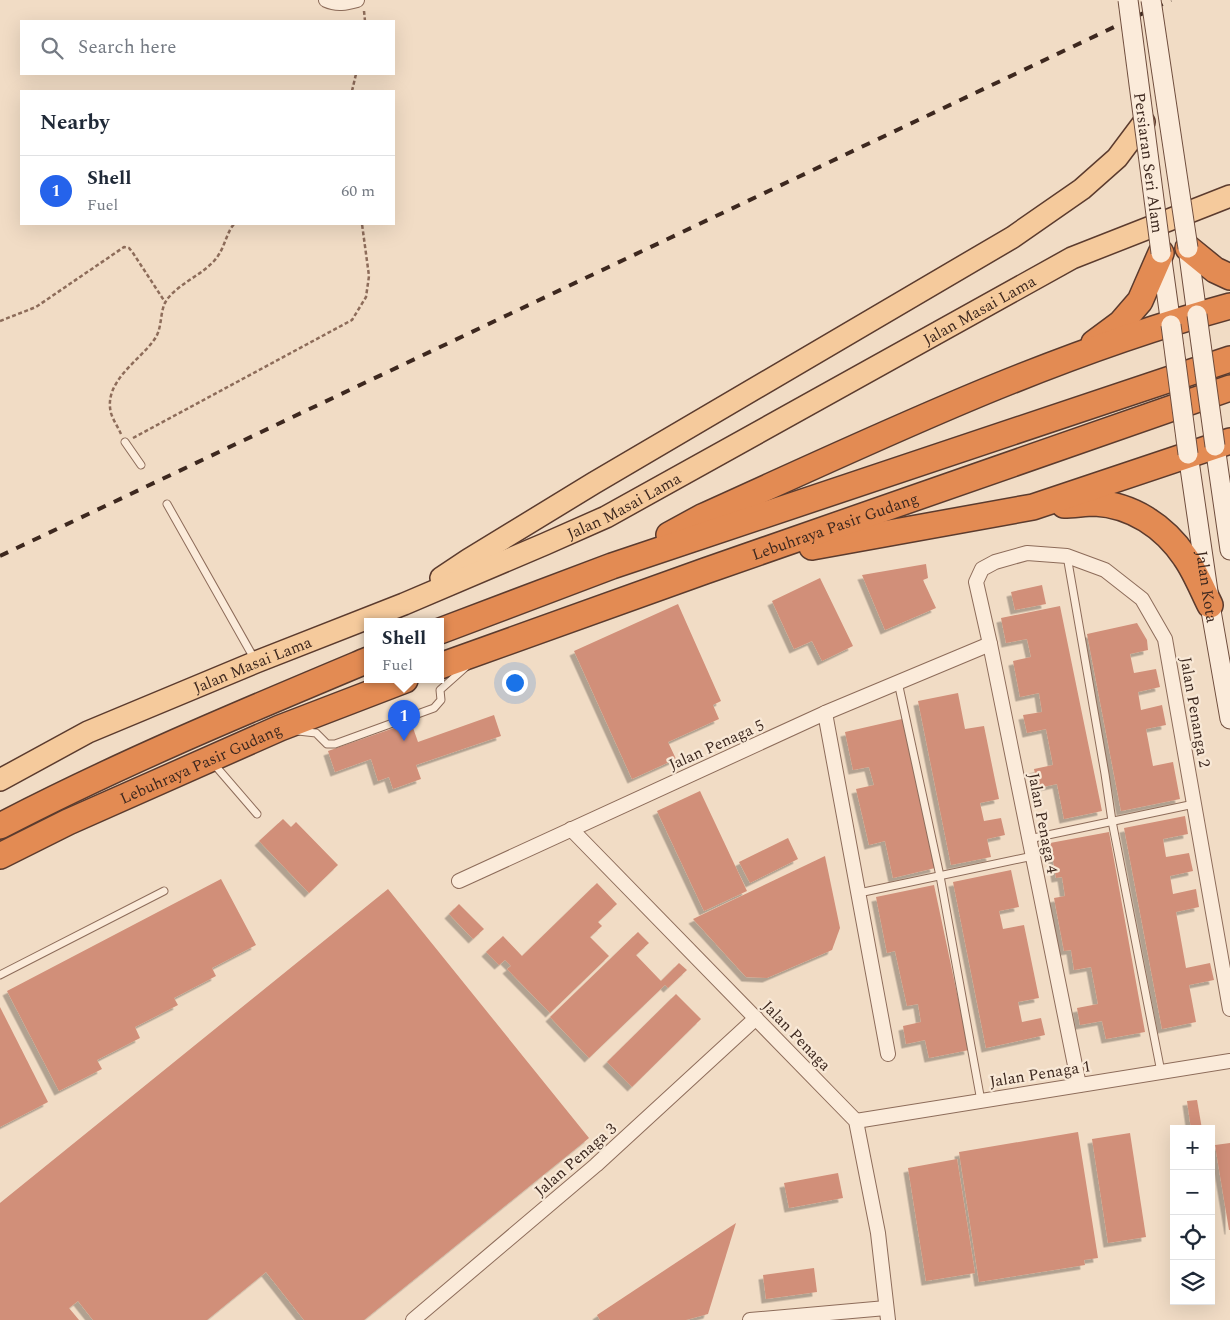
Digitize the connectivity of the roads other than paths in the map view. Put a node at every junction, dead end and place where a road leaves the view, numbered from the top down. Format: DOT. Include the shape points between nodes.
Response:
graph roads {
  1 [pos="326,0"];
  2 [pos="357,0"];
  3 [pos="1128,0"];
  4 [pos="1151,0"];
  5 [pos="1144,122"];
  6 [pos="1230,196"];
  7 [pos="1188,248"];
  8 [pos="1161,252"];
  9 [pos="1230,276"];
  10 [pos="1230,306"];
  11 [pos="1197,315"];
  12 [pos="1171,325"];
  13 [pos="1230,358"];
  14 [pos="1066,360"];
  15 [pos="1230,388"];
  16 [pos="125,442"];
  17 [pos="1223,443"];
  18 [pos="1188,454"];
  19 [pos="141,465"];
  20 [pos="167,504"];
  21 [pos="1033,508"];
  22 [pos="536,518"];
  23 [pos="546,544"];
  24 [pos="1230,550"];
  25 [pos="1067,556"];
  26 [pos="612,566"];
  27 [pos="982,569"];
  28 [pos="705,571"];
  29 [pos="404,604"];
  30 [pos="1210,605"];
  31 [pos="368,618"];
  32 [pos="364,620"];
  33 [pos="444,629"];
  34 [pos="990,644"];
  35 [pos="486,648"];
  36 [pos="256,662"];
  37 [pos="364,662"];
  38 [pos="444,664"];
  39 [pos="898,682"];
  40 [pos="397,683"];
  41 [pos="825,713"];
  42 [pos="1230,718"];
  43 [pos="280,728"];
  44 [pos="210,759"];
  45 [pos="0,780"];
  46 [pos="1194,804"];
  47 [pos="257,814"];
  48 [pos="1112,822"];
  49 [pos="0,826"];
  50 [pos="572,829"];
  51 [pos="1029,839"];
  52 [pos="0,856"];
  53 [pos="1033,856"];
  54 [pos="940,876"];
  55 [pos="459,881"];
  56 [pos="164,891"];
  57 [pos="858,894"];
  58 [pos="0,975"];
  59 [pos="1230,1009"];
  60 [pos="756,1018"];
  61 [pos="888,1054"];
  62 [pos="1230,1060"];
  63 [pos="1161,1072"];
  64 [pos="1079,1085"];
  65 [pos="981,1101"];
  66 [pos="856,1121"];
  67 [pos="887,1314"];
  68 [pos="413,1320"];
  69 [pos="750,1320"];
  1 -- 2 [label="street" via="346,4"];
  3 -- 5 [label="main road, Persiaran Seri Alam, bridge"];
  4 -- 7 [label="main road, Persiaran Seri Alam, bridge"];
  5 -- 8 [label="main road, Persiaran Seri Alam, bridge"];
  5 -- 22 [label="main road" via="1117,158 1082,189 1013,237"];
  6 -- 23 [label="main road, Jalan Masai Lama" via="1072,258 606,517"];
  7 -- 9 [label="highway" via="1215,270"];
  7 -- 11 [label="main road, Persiaran Seri Alam"];
  8 -- 12 [label="main road, Persiaran Seri Alam"];
  8 -- 14 [label="highway" via="1133,310 1110,332"];
  10 -- 11 [label="highway"];
  11 -- 12 [label="highway"];
  11 -- 17 [label="main road, Jalan Kota, bridge"];
  12 -- 14 [label="highway"];
  12 -- 18 [label="main road, Persiaran Seri Alam, bridge"];
  13 -- 26 [label="highway, Lebuhraya Pasir Gudang"];
  14 -- 26 [label="highway" via="966,398 702,517"];
  15 -- 28 [label="highway, Lebuhraya Pasir Gudang"];
  16 -- 19 [label="lane"];
  17 -- 18 [label="highway"];
  17 -- 24 [label="main road, Jalan Kota"];
  18 -- 21 [label="highway"];
  18 -- 30 [label="main road, Jalan Kota"];
  20 -- 36 [label="lane"];
  21 -- 28 [label="highway" via="822,545"];
  21 -- 30 [label="highway" via="1094,503 1120,507 1142,516 1166,533 1186,557"];
  22 -- 23 [label="main road" via="531,534"];
  22 -- 29 [label="main road"];
  23 -- 29 [label="main road, Jalan Masai Lama"];
  25 -- 27 [label="street, Jalan Penanga 2" via="1027,553 994,562"];
  25 -- 46 [label="street, Jalan Penanga 2" via="1105,570 1142,599 1165,639"];
  25 -- 48 [label="lane"];
  26 -- 33 [label="highway, Lebuhraya Pasir Gudang"];
  27 -- 34 [label="street, Jalan Penaga 4" via="976,582"];
  28 -- 35 [label="highway, Lebuhraya Pasir Gudang"];
  29 -- 31 [label="main road, Jalan Masai Lama"];
  30 -- 42 [label="main road, Jalan Kota"];
  32 -- 36 [label="main road, Jalan Masai Lama"];
  34 -- 39 [label="street, Jalan Penaga 5"];
  34 -- 51 [label="street, Jalan Penaga 4"];
  35 -- 38 [label="highway, Lebuhraya Pasir Gudang"];
  35 -- 43 [label="lane" via="440,690 441,700 434,708 331,744 324,742 316,733"];
  36 -- 45 [label="main road, Jalan Masai Lama" via="88,732"];
  37 -- 49 [label="highway, Lebuhraya Pasir Gudang" via="57,797"];
  39 -- 41 [label="street, Jalan Penaga 5"];
  39 -- 54 [label="lane"];
  40 -- 43 [label="highway, Lebuhraya Pasir Gudang"];
  41 -- 50 [label="street, Jalan Penaga 5"];
  41 -- 57 [label="street"];
  43 -- 44 [label="highway, Lebuhraya Pasir Gudang"];
  44 -- 47 [label="lane"];
  44 -- 52 [label="highway, Lebuhraya Pasir Gudang"];
  46 -- 48 [label="lane"];
  46 -- 59 [label="street, Jalan Penanga 2"];
  48 -- 51 [label="lane"];
  48 -- 63 [label="lane"];
  50 -- 55 [label="street, Jalan Penaga 5"];
  50 -- 60 [label="street, Jalan Penaga"];
  51 -- 53 [label="street, Jalan Penaga 4"];
  53 -- 54 [label="lane"];
  53 -- 64 [label="street, Jalan Penaga 4"];
  54 -- 57 [label="lane"];
  54 -- 65 [label="lane"];
  56 -- 58 [label="lane"];
  57 -- 61 [label="street"];
  60 -- 66 [label="street, Jalan Penaga"];
  60 -- 68 [label="street, Jalan Penaga 3" via="596,1165"];
  62 -- 63 [label="street, Jalan Penaga 1"];
  63 -- 64 [label="street, Jalan Penaga 1"];
  64 -- 65 [label="street, Jalan Penaga 1"];
  65 -- 66 [label="street, Jalan Penaga 1"];
  66 -- 67 [label="street" via="878,1233"];
  67 -- 69 [label="street"];
}
